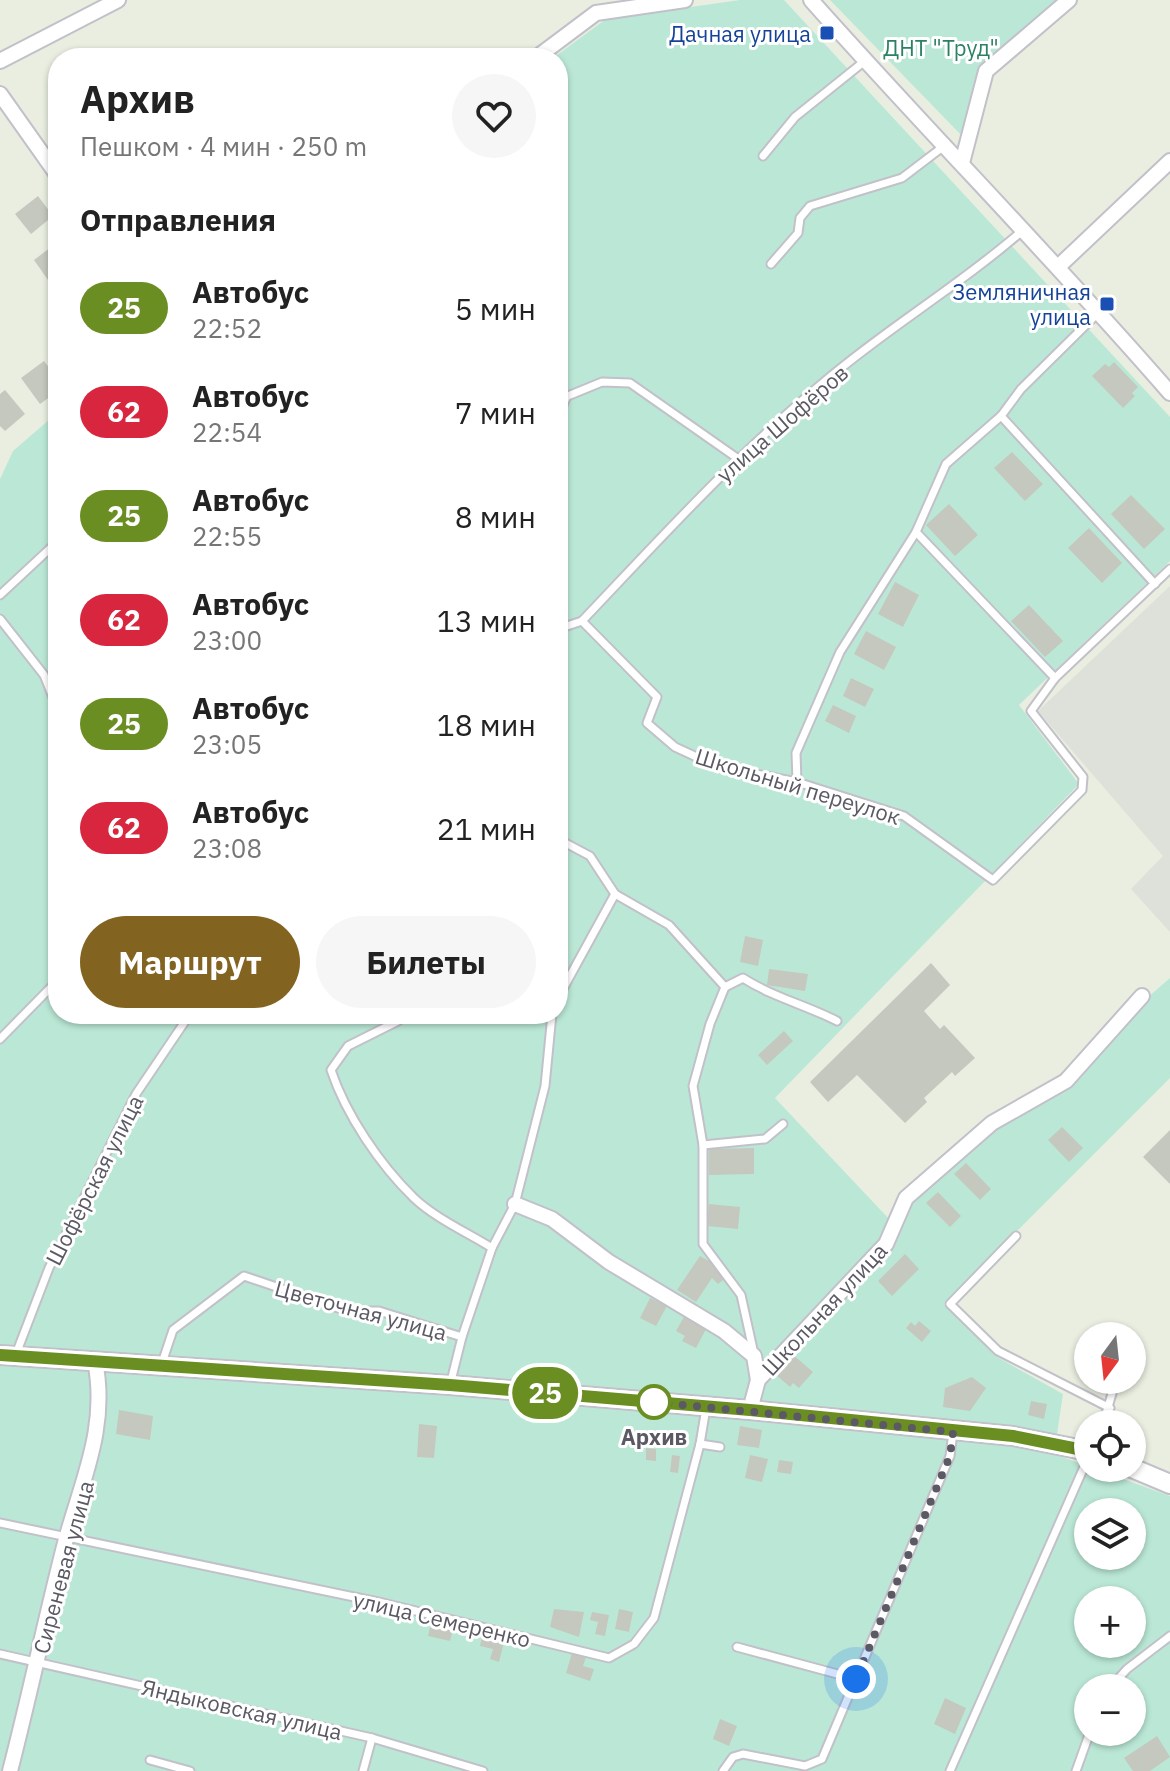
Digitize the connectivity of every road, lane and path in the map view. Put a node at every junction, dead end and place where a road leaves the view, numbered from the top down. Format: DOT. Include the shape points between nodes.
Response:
graph roads {
  1 [pos="118,0"];
  2 [pos="685,0"];
  3 [pos="811,0"];
  4 [pos="1069,0"];
  5 [pos="549,48"];
  6 [pos="866,60"];
  7 [pos="0,61"];
  8 [pos="0,94"];
  9 [pos="945,145"];
  10 [pos="763,156"];
  11 [pos="1170,161"];
  12 [pos="48,162"];
  13 [pos="962,163"];
  14 [pos="1022,231"];
  15 [pos="771,264"];
  16 [pos="1058,267"];
  17 [pos="1099,311"];
  18 [pos="1170,393"];
  19 [pos="568,396"];
  20 [pos="1001,416"];
  21 [pos="737,458"];
  22 [pos="916,532"];
  23 [pos="48,550"];
  24 [pos="1170,569"];
  25 [pos="1155,584"];
  26 [pos="0,595"];
  27 [pos="0,619"];
  28 [pos="582,621"];
  29 [pos="568,626"];
  30 [pos="1055,678"];
  31 [pos="48,685"];
  32 [pos="797,782"];
  33 [pos="568,844"];
  34 [pos="615,894"];
  35 [pos="568,978"];
  36 [pos="725,987"];
  37 [pos="48,990"];
  38 [pos="1142,996"];
  39 [pos="837,1021"];
  40 [pos="183,1024"];
  41 [pos="392,1024"];
  42 [pos="551,1024"];
  43 [pos="0,1039"];
  44 [pos="783,1124"];
  45 [pos="703,1145"];
  46 [pos="515,1204"];
  47 [pos="1016,1236"];
  48 [pos="492,1248"];
  49 [pos="462,1337"];
  50 [pos="8,1356"];
  51 [pos="754,1356"];
  52 [pos="95,1361"];
  53 [pos="161,1366"];
  54 [pos="758,1380"];
  55 [pos="450,1385"];
  56 [pos="1113,1394"];
  57 [pos="706,1406"];
  58 [pos="1110,1408"];
  59 [pos="750,1410"];
  60 [pos="953,1432"];
  61 [pos="700,1444"];
  62 [pos="720,1447"];
  63 [pos="1074,1448"];
  64 [pos="1146,1474"];
  65 [pos="1077,1482"];
  66 [pos="1170,1484"];
  67 [pos="0,1523"];
  68 [pos="67,1538"];
  69 [pos="1170,1636"];
  70 [pos="1162,1642"];
  71 [pos="737,1647"];
  72 [pos="1170,1649"];
  73 [pos="0,1654"];
  74 [pos="38,1662"];
  75 [pos="1123,1674"];
  76 [pos="856,1679"];
  77 [pos="372,1738"];
  78 [pos="1085,1746"];
  79 [pos="150,1760"];
  80 [pos="10,1771"];
  81 [pos="190,1771"];
  82 [pos="363,1771"];
  83 [pos="483,1771"];
  84 [pos="723,1771"];
  85 [pos="950,1771"];
  86 [pos="1076,1771"];
  1 -- 7 [label="street"];
  2 -- 5 [label="street" via="596,13"];
  3 -- 6 [label="street"];
  4 -- 13 [label="street" via="986,71"];
  6 -- 9 [label="street"];
  6 -- 10 [label="lane" via="795,117"];
  8 -- 12 [label="street"];
  9 -- 13 [label="street"];
  9 -- 15 [label="lane" via="902,178 810,206 800,218 798,233"];
  11 -- 16 [label="street"];
  13 -- 14 [label="street"];
  14 -- 16 [label="street"];
  14 -- 21 [label="lane, улица Шофёров" via="825,380"];
  16 -- 17 [label="street"];
  17 -- 18 [label="street"];
  17 -- 20 [label="lane"];
  19 -- 21 [label="lane" via="602,382 630,383"];
  20 -- 22 [label="lane" via="946,464"];
  20 -- 25 [label="lane"];
  21 -- 28 [label="lane, улица Шофёров"];
  22 -- 30 [label="lane"];
  22 -- 32 [label="lane" via="840,652 796,753"];
  23 -- 26 [label="lane"];
  24 -- 25 [label="lane"];
  25 -- 30 [label="lane"];
  27 -- 31 [label="lane"];
  28 -- 29 [label="lane, улица Шофёров"];
  28 -- 32 [label="lane, Школьный переулок" via="657,697 647,723 675,747 716,766"];
  30 -- 32 [label="lane, Школьный переулок" via="1031,711 1083,777 1082,790 993,880 904,816"];
  33 -- 34 [label="lane" via="590,856"];
  34 -- 35 [label="lane"];
  34 -- 36 [label="lane" via="669,925"];
  36 -- 39 [label="lane" via="743,978"];
  36 -- 45 [label="lane" via="693,1086"];
  37 -- 43 [label="lane"];
  38 -- 54 [label="street, Школьная улица" via="1066,1081 992,1123 906,1198 886,1244"];
  40 -- 50 [label="lane, Шофёрская улица" via="136,1094"];
  41 -- 48 [label="lane" via="348,1046 331,1070 338,1090 415,1200"];
  42 -- 46 [label="lane, Цветочная улица" via="545,1086"];
  44 -- 45 [label="lane" via="765,1139"];
  45 -- 51 [label="lane" via="703,1244 741,1295"];
  46 -- 48 [label="lane, Цветочная улица"];
  46 -- 51 [label="street, Школьная улица" via="552,1219"];
  47 -- 58 [label="lane" via="950,1304 998,1351"];
  48 -- 49 [label="lane, Цветочная улица"];
  49 -- 53 [label="lane, Цветочная улица" via="379,1311 347,1311 244,1276 173,1330"];
  49 -- 55 [label="lane"];
  50 -- 52 [label="street"];
  51 -- 54 [label="street, Школьная улица"];
  52 -- 53 [label="street"];
  52 -- 68 [label="street, Сиреневая улица" via="101,1390 99,1425"];
  53 -- 55 [label="street"];
  54 -- 59 [label="street"];
  55 -- 57 [label="street"];
  56 -- 58 [label="lane"];
  57 -- 59 [label="street"];
  57 -- 61 [label="lane, улица Семеренко"];
  59 -- 60 [label="street"];
  60 -- 63 [label="street"];
  60 -- 76 [label="lane" via="950,1456"];
  61 -- 62 [label="lane"];
  61 -- 68 [label="lane, улица Семеренко" via="654,1618 634,1644 609,1658 383,1603"];
  64 -- 66 [label="street"];
  65 -- 85 [label="lane"];
  67 -- 68 [label="lane, улица Семеренко"];
  68 -- 74 [label="street, Сиреневая улица"];
  69 -- 70 [label="lane"];
  70 -- 72 [label="lane"];
  70 -- 75 [label="lane"];
  71 -- 76 [label="lane"];
  73 -- 74 [label="lane, Яндыковская улица"];
  74 -- 77 [label="lane, Яндыковская улица"];
  74 -- 80 [label="street, Сиреневая улица"];
  76 -- 84 [label="lane" via="827,1752 815,1764 743,1754 733,1757"];
  77 -- 82 [label="lane"];
  77 -- 83 [label="lane, Яндыковская улица"];
  78 -- 86 [label="lane"];
  79 -- 81 [label="lane"];
}
